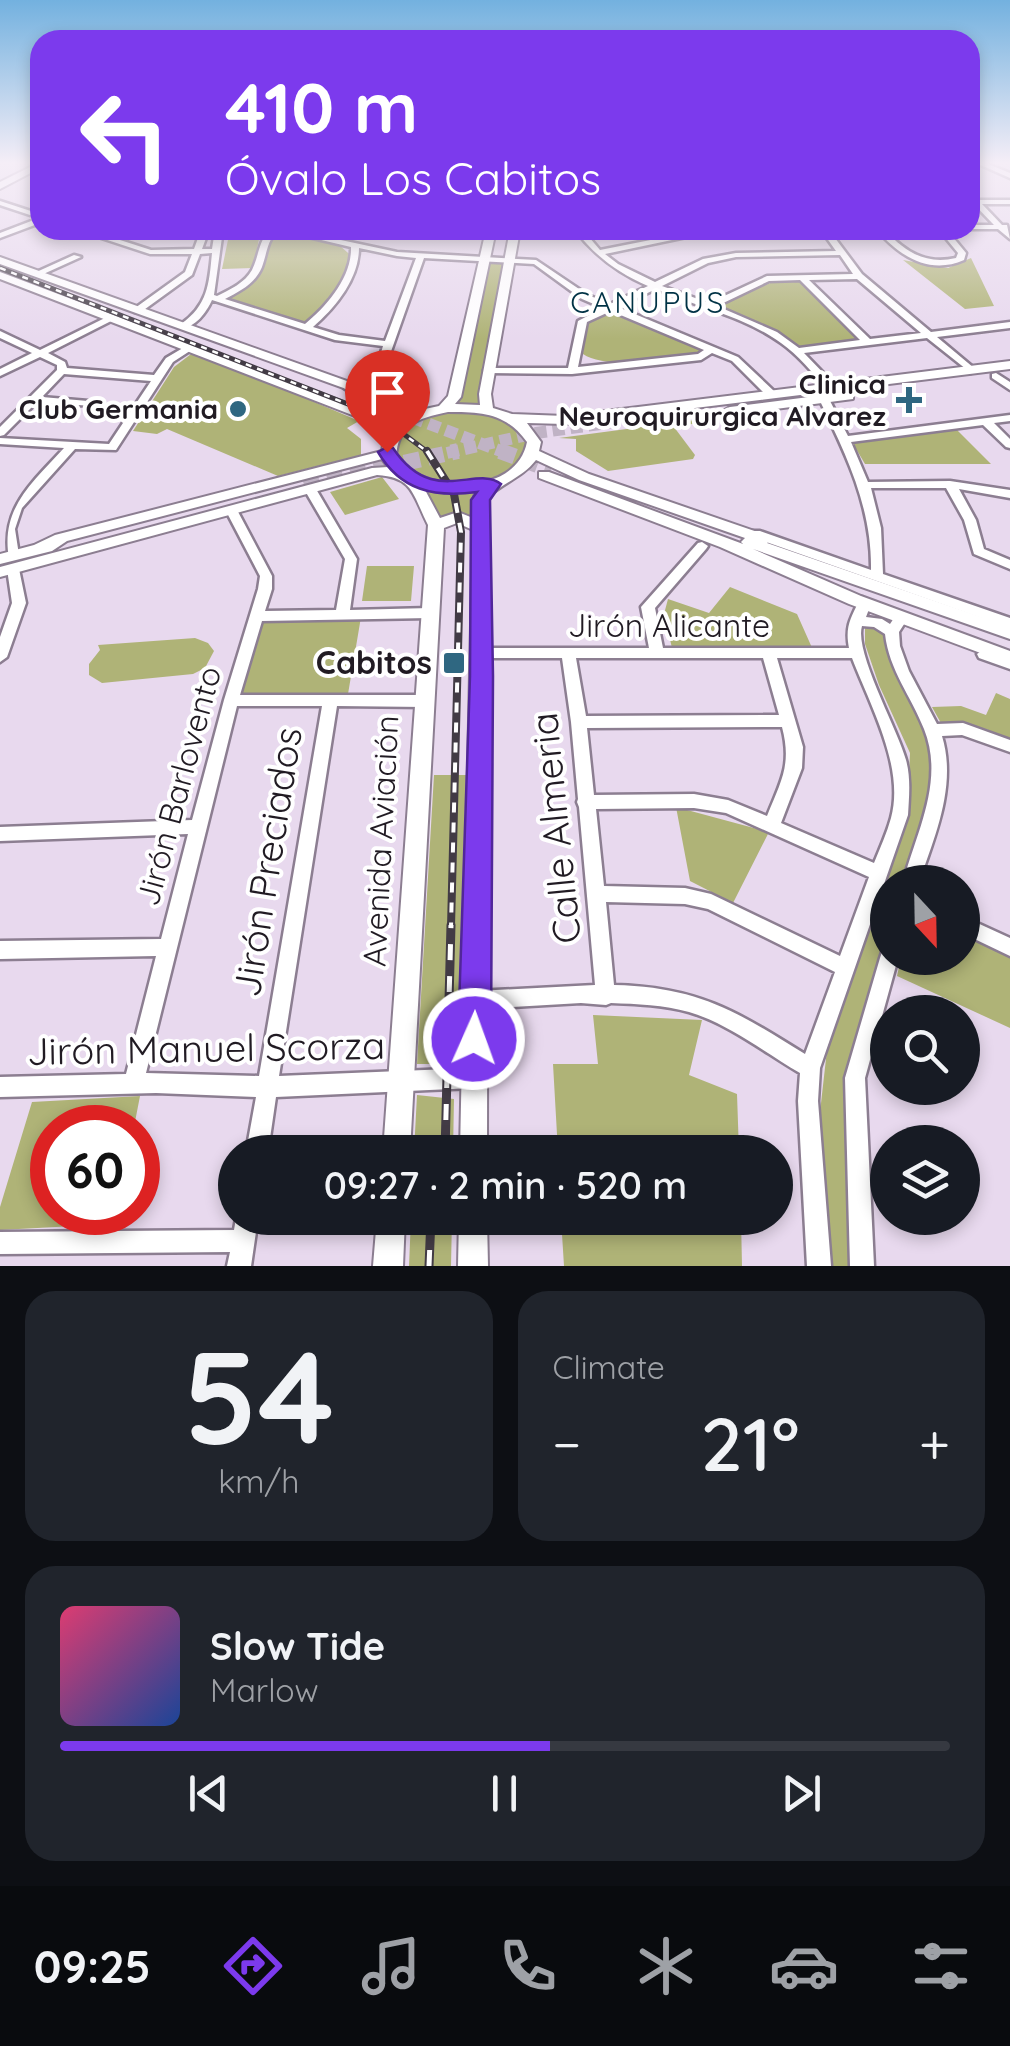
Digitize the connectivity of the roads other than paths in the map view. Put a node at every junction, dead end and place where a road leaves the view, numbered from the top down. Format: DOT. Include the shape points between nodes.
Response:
graph roads {
  1 [pos="30,222"];
  2 [pos="1005,227"];
  3 [pos="980,228"];
  4 [pos="0,236"];
  5 [pos="1010,236"];
  6 [pos="112,240"];
  7 [pos="202,240"];
  8 [pos="217,240"];
  9 [pos="265,240"];
  10 [pos="337,240"];
  11 [pos="489,240"];
  12 [pos="514,240"];
  13 [pos="589,240"];
  14 [pos="661,240"];
  15 [pos="832,240"];
  16 [pos="890,240"];
  17 [pos="951,240"];
  18 [pos="355,245"];
  19 [pos="214,251"];
  20 [pos="199,252"];
  21 [pos="602,252"];
  22 [pos="840,253"];
  23 [pos="397,254"];
  24 [pos="357,256"];
  25 [pos="421,256"];
  26 [pos="77,257"];
  27 [pos="485,257"];
  28 [pos="511,258"];
  29 [pos="0,262"];
  30 [pos="33,275"];
  31 [pos="0,276"];
  32 [pos="859,276"];
  33 [pos="802,279"];
  34 [pos="654,285"];
  35 [pos="216,297"];
  36 [pos="610,306"];
  37 [pos="709,307"];
  38 [pos="138,310"];
  39 [pos="110,316"];
  40 [pos="1010,324"];
  41 [pos="184,326"];
  42 [pos="306,328"];
  43 [pos="0,334"];
  44 [pos="929,334"];
  45 [pos="211,340"];
  46 [pos="867,342"];
  47 [pos="390,344"];
  48 [pos="191,347"];
  49 [pos="40,350"];
  50 [pos="796,350"];
  51 [pos="575,351"];
  52 [pos="710,352"];
  53 [pos="0,364"];
  54 [pos="1010,365"];
  55 [pos="611,368"];
  56 [pos="489,370"];
  57 [pos="971,370"];
  58 [pos="62,371"];
  59 [pos="572,372"];
  60 [pos="0,373"];
  61 [pos="1003,375"];
  62 [pos="157,378"];
  63 [pos="1010,387"];
  64 [pos="349,388"];
  65 [pos="826,391"];
  66 [pos="770,393"];
  67 [pos="863,394"];
  68 [pos="34,399"];
  69 [pos="88,404"];
  70 [pos="444,408"];
  71 [pos="487,409"];
  72 [pos="393,413"];
  73 [pos="424,413"];
  74 [pos="512,418"];
  75 [pos="1010,418"];
  76 [pos="985,422"];
  77 [pos="0,437"];
  78 [pos="845,440"];
  79 [pos="389,444"];
  80 [pos="1010,445"];
  81 [pos="72,446"];
  82 [pos="534,448"];
  83 [pos="405,475"];
  84 [pos="500,481"];
  85 [pos="867,484"];
  86 [pos="950,484"];
  87 [pos="307,485"];
  88 [pos="1010,494"];
  89 [pos="232,510"];
  90 [pos="436,525"];
  91 [pos="480,527"];
  92 [pos="702,546"];
  93 [pos="39,549"];
  94 [pos="879,550"];
  95 [pos="7,564"];
  96 [pos="1010,565"];
  97 [pos="843,567"];
  98 [pos="877,575"];
  99 [pos="858,608"];
  100 [pos="430,613"];
  101 [pos="342,615"];
  102 [pos="257,616"];
  103 [pos="1010,623"];
  104 [pos="901,624"];
  105 [pos="1010,633"];
  106 [pos="482,652"];
  107 [pos="568,653"];
  108 [pos="856,653"];
  109 [pos="657,654"];
  110 [pos="769,654"];
  111 [pos="0,657"];
  112 [pos="1010,661"];
  113 [pos="231,700"];
  114 [pos="330,701"];
  115 [pos="425,702"];
  116 [pos="579,722"];
  117 [pos="788,722"];
  118 [pos="933,730"];
  119 [pos="1010,746"];
  120 [pos="586,802"];
  121 [pos="772,824"];
  122 [pos="199,827"];
  123 [pos="0,834"];
  124 [pos="880,865"];
  125 [pos="916,865"];
  126 [pos="870,869"];
  127 [pos="870,893"];
  128 [pos="596,894"];
  129 [pos="980,933"];
  130 [pos="169,947"];
  131 [pos="1010,948"];
  132 [pos="0,950"];
  133 [pos="845,968"];
  134 [pos="884,975"];
  135 [pos="606,996"];
  136 [pos="476,1000"];
  137 [pos="810,1068"];
  138 [pos="473,1078"];
  139 [pos="401,1081"];
  140 [pos="133,1084"];
  141 [pos="0,1087"];
  142 [pos="267,1087"];
  143 [pos="260,1135"];
  144 [pos="397,1135"];
  145 [pos="473,1135"];
  146 [pos="218,1231"];
  147 [pos="244,1235"];
  148 [pos="391,1235"];
  149 [pos="473,1235"];
  150 [pos="0,1243"];
  151 [pos="239,1266"];
  152 [pos="388,1266"];
  153 [pos="474,1266"];
  154 [pos="819,1266"];
  155 [pos="862,1266"];
  1 -- 4 [label="street"];
  2 -- 3 [label="street"];
  2 -- 5 [label="street"];
  6 -- 20 [label="street" via="160,254"];
  7 -- 20 [label="street"];
  8 -- 19 [label="street"];
  9 -- 35 [label="street" via="255,276"];
  10 -- 18 [label="street"];
  11 -- 27 [label="main road"];
  12 -- 28 [label="main road"];
  13 -- 21 [label="street"];
  14 -- 21 [label="street"];
  15 -- 22 [label="street"];
  16 -- 17 [label="street" via="918,261 945,263 964,257"];
  18 -- 23 [label="street"];
  18 -- 24 [label="street"];
  19 -- 20 [label="street"];
  19 -- 35 [label="street"];
  20 -- 38 [label="street" via="180,282"];
  21 -- 34 [label="street"];
  22 -- 32 [label="street"];
  22 -- 34 [label="street" via="720,258"];
  23 -- 24 [label="street"];
  23 -- 25 [label="street"];
  24 -- 42 [label="street" via="328,310"];
  25 -- 27 [label="street"];
  25 -- 47 [label="street"];
  26 -- 30 [label="street"];
  27 -- 28 [label="street"];
  27 -- 70 [label="main road" via="454,396"];
  28 -- 36 [label="street" via="542,264 576,292"];
  28 -- 56 [label="main road"];
  29 -- 30 [label="main road"];
  30 -- 31 [label="main road"];
  30 -- 38 [label="main road"];
  30 -- 45 [label="main road"];
  31 -- 39 [label="main road"];
  32 -- 33 [label="street"];
  32 -- 44 [label="street"];
  33 -- 37 [label="street" via="758,281"];
  33 -- 46 [label="street"];
  34 -- 36 [label="street"];
  34 -- 37 [label="street"];
  35 -- 41 [label="street"];
  35 -- 42 [label="street"];
  36 -- 51 [label="street" via="583,321"];
  36 -- 52 [label="street"];
  37 -- 50 [label="street" via="767,330"];
  38 -- 41 [label="main road"];
  39 -- 48 [label="main road"];
  39 -- 49 [label="street"];
  40 -- 44 [label="street"];
  41 -- 45 [label="main road"];
  42 -- 47 [label="street"];
  43 -- 49 [label="street"];
  44 -- 46 [label="street"];
  44 -- 57 [label="street"];
  45 -- 64 [label="main road"];
  45 -- 72 [label="main road"];
  46 -- 50 [label="street"];
  47 -- 64 [label="street" via="376,369"];
  48 -- 62 [label="street" via="168,360"];
  48 -- 79 [label="main road" via="365,416"];
  49 -- 53 [label="street"];
  49 -- 58 [label="street" via="61,362"];
  49 -- 60 [label="street"];
  50 -- 65 [label="street"];
  51 -- 55 [label="street"];
  51 -- 59 [label="street"];
  52 -- 55 [label="street"];
  52 -- 66 [label="street" via="744,366"];
  54 -- 57 [label="main road"];
  55 -- 59 [label="street"];
  56 -- 59 [label="street"];
  56 -- 71 [label="main road"];
  57 -- 65 [label="main road"];
  58 -- 62 [label="street"];
  58 -- 68 [label="street"];
  61 -- 63 [label="street"];
  61 -- 67 [label="main road"];
  62 -- 81 [label="street" via="112,448"];
  64 -- 73 [label="main road"];
  65 -- 66 [label="main road"];
  65 -- 67 [label="main road"];
  65 -- 67 [label="main road" via="612,420"];
  65 -- 78 [label="street"];
  65 -- 82 [label="main road" via="546,434"];
  66 -- 74 [label="main road" via="565,420"];
  68 -- 69 [label="street"];
  68 -- 77 [label="street"];
  70 -- 71 [label="main road"];
  70 -- 73 [label="main road"];
  71 -- 74 [label="main road"];
  73 -- 79 [label="main road" via="398,428"];
  74 -- 82 [label="main road" via="527,429"];
  75 -- 76 [label="street"];
  76 -- 78 [label="street"];
  76 -- 80 [label="street"];
  77 -- 81 [label="street"];
  78 -- 85 [label="street"];
  79 -- 83 [label="main road"];
  79 -- 93 [label="main road" via="376,459"];
  81 -- 95 [label="street" via="16,507"];
  82 -- 84 [label="main road" via="520,471"];
  82 -- 97 [label="main road" via="584,477"];
  83 -- 84 [label="main road" via="458,488"];
  83 -- 87 [label="main road" via="377,471"];
  83 -- 90 [label="main road"];
  84 -- 91 [label="main road" via="481,496"];
  84 -- 92 [label="main road" via="534,480"];
  85 -- 86 [label="street"];
  85 -- 94 [label="street"];
  86 -- 88 [label="street"];
  86 -- 96 [label="street" via="978,551"];
  87 -- 89 [label="main road"];
  87 -- 93 [label="main road"];
  87 -- 95 [label="main road"];
  87 -- 101 [label="street" via="351,559"];
  89 -- 95 [label="main road"];
  89 -- 102 [label="street, Jirón Barlovento" via="266,576"];
  90 -- 91 [label="main road" via="458,517"];
  90 -- 100 [label="main road, Avenida Aviación"];
  91 -- 106 [label="main road"];
  92 -- 99 [label="main road"];
  92 -- 109 [label="street" via="648,607"];
  93 -- 95 [label="main road"];
  94 -- 97 [label="street"];
  94 -- 98 [label="street"];
  95 -- 111 [label="street" via="19,603"];
  97 -- 98 [label="street"];
  97 -- 99 [label="main road" via="548,473 726,543"];
  97 -- 105 [label="main road"];
  98 -- 103 [label="street"];
  99 -- 104 [label="main road"];
  99 -- 108 [label="street"];
  100 -- 101 [label="street"];
  100 -- 115 [label="main road, Avenida Aviación"];
  101 -- 102 [label="street"];
  102 -- 113 [label="street, Jirón Barlovento"];
  104 -- 112 [label="main road"];
  104 -- 118 [label="street" via="896,658"];
  106 -- 107 [label="street, Jirón Alicante"];
  106 -- 136 [label="main road"];
  107 -- 109 [label="street, Jirón Alicante"];
  107 -- 116 [label="street, Calle Almeria"];
  108 -- 110 [label="street, Jirón Alicante"];
  108 -- 124 [label="street" via="899,760 902,784 900,815"];
  109 -- 110 [label="street, Jirón Alicante"];
  110 -- 117 [label="street"];
  113 -- 114 [label="street"];
  113 -- 122 [label="street, Jirón Barlovento"];
  114 -- 115 [label="street"];
  114 -- 142 [label="street, Jirón Preciados"];
  115 -- 139 [label="main road, Avenida Aviación"];
  116 -- 117 [label="street"];
  116 -- 120 [label="street, Calle Almeria"];
  117 -- 121 [label="street" via="794,768"];
  118 -- 119 [label="street" via="963,729"];
  118 -- 125 [label="street" via="938,788"];
  120 -- 121 [label="street" via="694,801"];
  120 -- 128 [label="street, Calle Almeria"];
  121 -- 126 [label="street"];
  122 -- 123 [label="street"];
  122 -- 130 [label="street, Jirón Barlovento"];
  127 -- 133 [label="street"];
  128 -- 133 [label="street" via="710,902"];
  128 -- 135 [label="street, Calle Almeria"];
  129 -- 131 [label="street"];
  130 -- 132 [label="street"];
  130 -- 140 [label="street, Jirón Barlovento"];
  133 -- 137 [label="street"];
  134 -- 155 [label="street" via="855,1078"];
  135 -- 136 [label="street"];
  135 -- 137 [label="street" via="688,1003"];
  136 -- 138 [label="main road"];
  137 -- 154 [label="street"];
  138 -- 139 [label="street, Jirón Manuel Scorza"];
  138 -- 145 [label="main road"];
  139 -- 142 [label="street, Jirón Manuel Scorza"];
  139 -- 144 [label="main road, Avenida Aviación"];
  140 -- 141 [label="street, Jirón Manuel Scorza"];
  140 -- 142 [label="street, Jirón Manuel Scorza"];
  142 -- 143 [label="street, Jirón Preciados"];
  146 -- 150 [label="street"];
  147 -- 151 [label="street"];
  148 -- 152 [label="main road"];
  149 -- 153 [label="main road"];
}
